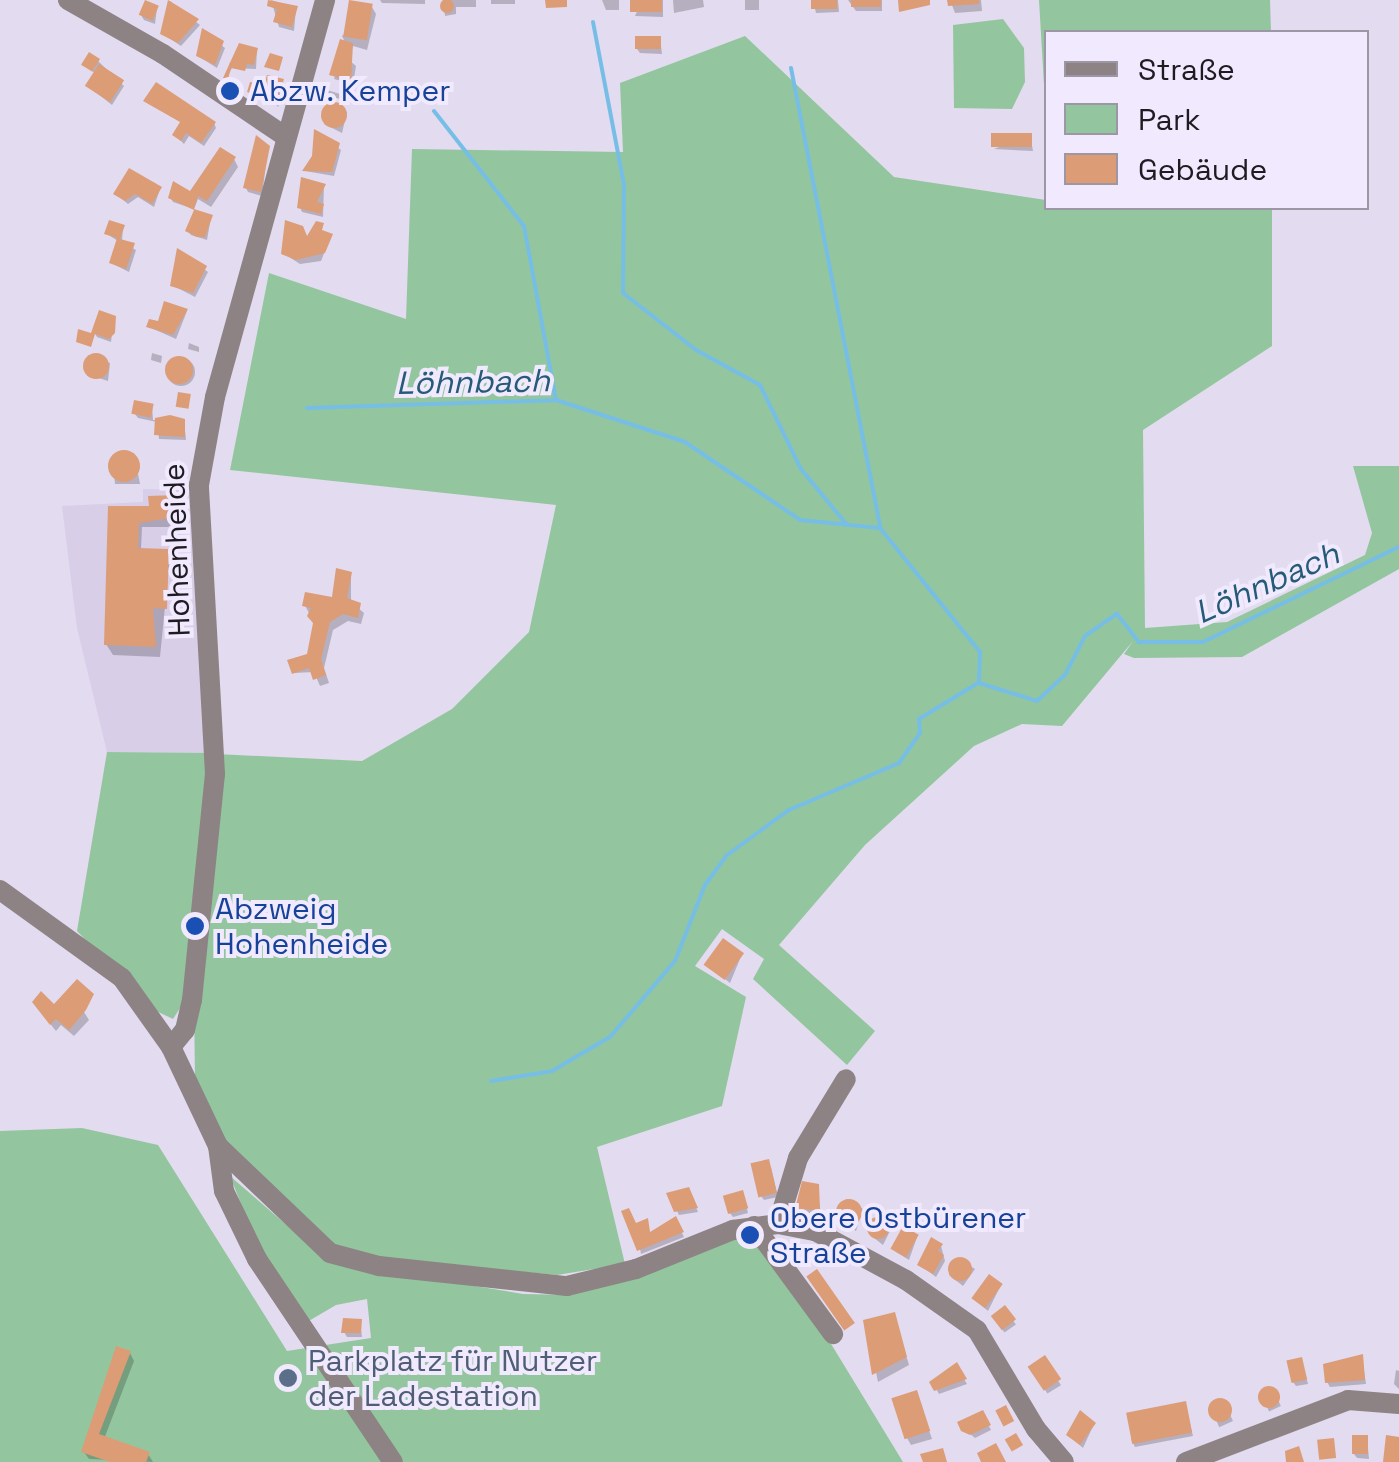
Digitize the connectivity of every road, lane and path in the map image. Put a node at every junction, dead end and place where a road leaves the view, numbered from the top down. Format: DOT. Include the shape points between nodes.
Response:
graph roads {
  1 [pos="68,0"];
  2 [pos="325,0"];
  3 [pos="286,137"];
  4 [pos="0,890"];
  5 [pos="172,1047"];
  6 [pos="846,1078"];
  7 [pos="218,1146"];
  8 [pos="778,1224"];
  9 [pos="754,1226"];
  10 [pos="834,1334"];
  11 [pos="1399,1404"];
  12 [pos="394,1462"];
  13 [pos="1064,1462"];
  14 [pos="1186,1462"];
  1 -- 3 [label="street"];
  2 -- 3 [label="street, Hohenheide"];
  3 -- 5 [label="street, Hohenheide" via="215,397 199,485 215,774 192,1000 185,1030"];
  4 -- 5 [label="street" via="104,959"];
  5 -- 7 [label="street"];
  6 -- 8 [label="street" via="798,1158"];
  7 -- 9 [label="street" via="314,1243 350,1262 566,1286"];
  7 -- 12 [label="street" via="224,1191 257,1259"];
  8 -- 9 [label="street"];
  8 -- 13 [label="street" via="815,1231 854,1251 977,1330 1036,1429"];
  9 -- 10 [label="street"];
  11 -- 14 [label="street" via="1348,1400"];
}
